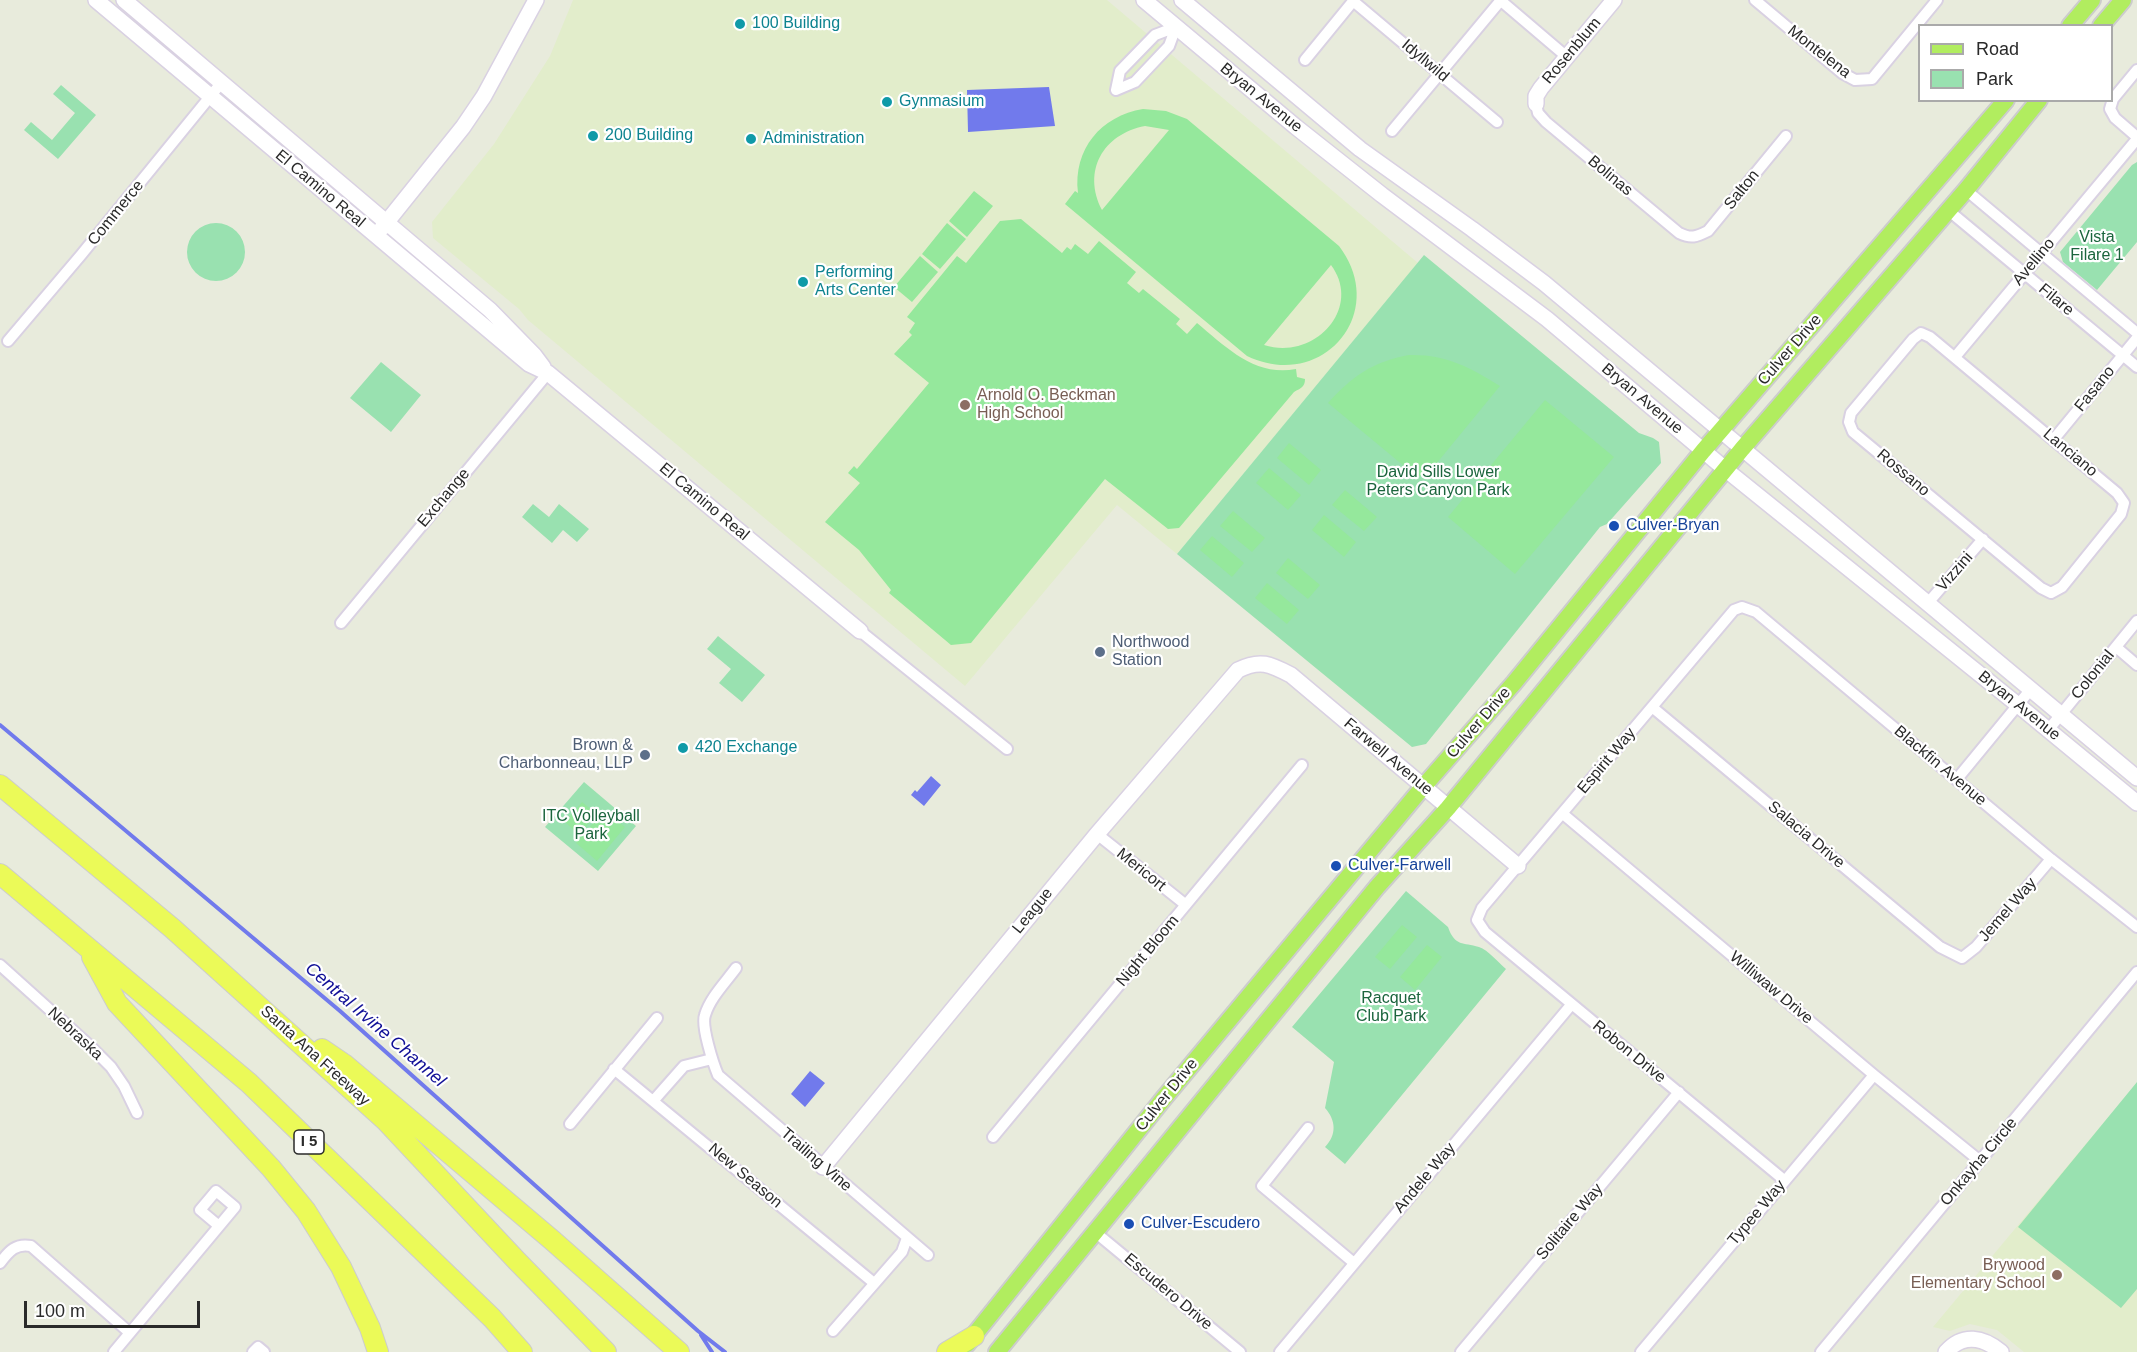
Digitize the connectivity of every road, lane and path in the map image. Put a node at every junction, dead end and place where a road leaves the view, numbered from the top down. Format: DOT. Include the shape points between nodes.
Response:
graph roads {
  1 [pos="96,0"];
  2 [pos="124,0"];
  3 [pos="536,0"];
  4 [pos="1144,0"];
  5 [pos="1500,0"];
  6 [pos="1614,0"];
  7 [pos="1755,0"];
  8 [pos="1937,0"];
  9 [pos="2092,0"];
  10 [pos="2122,0"];
  11 [pos="1353,1"];
  12 [pos="1192,3"];
  13 [pos="2072,24"];
  14 [pos="2103,24"];
  15 [pos="1176,27"];
  16 [pos="1567,57"];
  17 [pos="1305,60"];
  18 [pos="2137,70"];
  19 [pos="1440,74"];
  20 [pos="222,82"];
  21 [pos="210,96"];
  22 [pos="2113,99"];
  23 [pos="2004,102"];
  24 [pos="2037,102"];
  25 [pos="2112,102"];
  26 [pos="1536,104"];
  27 [pos="1497,122"];
  28 [pos="1392,131"];
  29 [pos="1786,136"];
  30 [pos="2137,138"];
  31 [pos="1966,190"];
  32 [pos="1948,210"];
  33 [pos="388,222"];
  34 [pos="376,236"];
  35 [pos="1694,238"];
  36 [pos="2041,253"];
  37 [pos="2024,273"];
  38 [pos="1922,333"];
  39 [pos="2137,333"];
  40 [pos="2137,338"];
  41 [pos="8,341"];
  42 [pos="2123,355"];
  43 [pos="1955,357"];
  44 [pos="2137,367"];
  45 [pos="548,373"];
  46 [pos="1721,431"];
  47 [pos="2054,439"];
  48 [pos="1742,448"];
  49 [pos="1703,451"];
  50 [pos="1725,469"];
  51 [pos="1983,539"];
  52 [pos="2051,593"];
  53 [pos="1927,604"];
  54 [pos="1742,607"];
  55 [pos="2137,621"];
  56 [pos="341,623"];
  57 [pos="860,631"];
  58 [pos="2116,647"];
  59 [pos="1250,664"];
  60 [pos="2137,664"];
  61 [pos="2031,689"];
  62 [pos="2018,705"];
  63 [pos="1652,707"];
  64 [pos="2061,713"];
  65 [pos="2049,729"];
  66 [pos="1006,749"];
  67 [pos="1302,765"];
  68 [pos="2137,778"];
  69 [pos="1957,779"];
  70 [pos="0,785"];
  71 [pos="1423,787"];
  72 [pos="2137,803"];
  73 [pos="1448,808"];
  74 [pos="1563,814"];
  75 [pos="1097,834"];
  76 [pos="2051,859"];
  77 [pos="1518,866"];
  78 [pos="0,874"];
  79 [pos="1186,905"];
  80 [pos="1477,920"];
  81 [pos="2137,927"];
  82 [pos="84,944"];
  83 [pos="1962,958"];
  84 [pos="1,968"];
  85 [pos="736,968"];
  86 [pos="2137,972"];
  87 [pos="254,1002"];
  88 [pos="1571,1005"];
  89 [pos="657,1018"];
  90 [pos="712,1059"];
  91 [pos="614,1069"];
  92 [pos="1874,1074"];
  93 [pos="1679,1092"];
  94 [pos="654,1100"];
  95 [pos="137,1113"];
  96 [pos="570,1124"];
  97 [pos="1308,1128"];
  98 [pos="993,1137"];
  99 [pos="1980,1161"];
  100 [pos="823,1167"];
  101 [pos="1784,1180"];
  102 [pos="219,1226"];
  103 [pos="1095,1232"];
  104 [pos="907,1238"];
  105 [pos="928,1255"];
  106 [pos="0,1263"];
  107 [pos="1354,1263"];
  108 [pos="874,1283"];
  109 [pos="833,1331"];
  110 [pos="130,1333"];
  111 [pos="974,1336"];
  112 [pos="114,1352"];
  113 [pos="254,1352"];
  114 [pos="264,1352"];
  115 [pos="378,1352"];
  116 [pos="522,1352"];
  117 [pos="608,1352"];
  118 [pos="679,1352"];
  119 [pos="947,1352"];
  120 [pos="961,1352"];
  121 [pos="997,1352"];
  122 [pos="1240,1352"];
  123 [pos="1280,1352"];
  124 [pos="1461,1352"];
  125 [pos="1641,1352"];
  126 [pos="1821,1352"];
  127 [pos="1946,1352"];
  128 [pos="2001,1352"];
  1 -- 21 [label="main road, El Camino Real"];
  2 -- 20 [label="main road, El Camino Real"];
  3 -- 33 [label="main road" via="463,127"];
  4 -- 15 [label="main road, Bryan Avenue"];
  5 -- 16 [label="street"];
  5 -- 19 [label="street"];
  6 -- 16 [label="main road, Rosenblum"];
  7 -- 8 [label="street, Montelena" via="1855,80 1872,79"];
  9 -- 13 [label="main road"];
  10 -- 14 [label="main road"];
  11 -- 17 [label="street"];
  11 -- 19 [label="street, Idyllwild"];
  12 -- 15 [label="main road"];
  12 -- 46 [label="main road, Bryan Avenue" via="1360,149 1544,283"];
  15 -- 15 [label="street" via="1155,35 1120,71 1116,90 1135,82 1169,46"];
  15 -- 49 [label="main road, Bryan Avenue" via="1382,195 1547,319"];
  16 -- 26 [label="main road, Rosenblum" via="1541,88"];
  18 -- 22 [label="street"];
  19 -- 27 [label="street, Idyllwild"];
  19 -- 28 [label="street"];
  20 -- 21 [label="street, Commerce"];
  20 -- 33 [label="main road, El Camino Real"];
  21 -- 34 [label="main road, El Camino Real"];
  21 -- 41 [label="street, Commerce"];
  23 -- 46 [label="main road, Culver Drive"];
  24 -- 31 [label="main road, Culver Drive"];
  25 -- 30 [label="street" via="2110,109 2115,118"];
  26 -- 35 [label="street, Bolinas" via="1538,113 1572,144 1679,234"];
  29 -- 35 [label="street, Salton" via="1708,231"];
  30 -- 36 [label="street, Avellino"];
  31 -- 32 [label="main road, Culver Drive"];
  31 -- 36 [label="street, Filare"];
  32 -- 37 [label="street, Filare"];
  32 -- 48 [label="main road, Culver Drive"];
  33 -- 34 [label="main road"];
  33 -- 45 [label="main road, El Camino Real" via="490,310"];
  34 -- 45 [label="main road, El Camino Real" via="529,363"];
  36 -- 37 [label="street, Avellino"];
  36 -- 39 [label="street, Filare"];
  37 -- 42 [label="street, Filare"];
  37 -- 43 [label="street, Avellino"];
  38 -- 43 [label="street, Lanciano"];
  38 -- 51 [label="street, Rossano" via="1851,413 1849,422 1853,432"];
  40 -- 42 [label="street, Fasano"];
  42 -- 44 [label="street, Filare"];
  42 -- 47 [label="street, Fasano"];
  43 -- 47 [label="street, Lanciano"];
  45 -- 56 [label="street, Exchange"];
  45 -- 57 [label="main road, El Camino Real"];
  46 -- 48 [label="main road, Bryan Avenue"];
  46 -- 49 [label="main road, Culver Drive"];
  47 -- 52 [label="street, Lanciano" via="2124,503 2121,514 2062,586"];
  48 -- 50 [label="main road, Culver Drive"];
  48 -- 53 [label="main road, Bryan Avenue"];
  49 -- 50 [label="main road, Bryan Avenue"];
  49 -- 71 [label="main road, Culver Drive" via="1514,683"];
  50 -- 62 [label="main road, Bryan Avenue"];
  50 -- 73 [label="main road, Culver Drive"];
  51 -- 52 [label="street, Rossano"];
  51 -- 53 [label="street, Vizzini"];
  53 -- 61 [label="main road, Bryan Avenue"];
  54 -- 63 [label="street, Espirit Way" via="1727,617"];
  54 -- 69 [label="street, Blackfin Avenue" via="1756,612"];
  55 -- 58 [label="street, Colonial"];
  57 -- 66 [label="street"];
  58 -- 60 [label="street"];
  58 -- 64 [label="street, Colonial"];
  59 -- 71 [label="main road, Farwell Avenue" via="1269,664 1290,675"];
  59 -- 75 [label="main road, League" via="1238,670"];
  61 -- 62 [label="street"];
  61 -- 64 [label="main road, Bryan Avenue"];
  62 -- 65 [label="main road, Bryan Avenue"];
  62 -- 69 [label="street"];
  63 -- 74 [label="street, Espirit Way"];
  63 -- 83 [label="street, Salacia Drive" via="1940,947"];
  64 -- 65 [label="street, Colonial"];
  64 -- 68 [label="main road, Bryan Avenue"];
  65 -- 72 [label="main road, Bryan Avenue"];
  67 -- 79 [label="street, Night Bloom"];
  69 -- 76 [label="street, Blackfin Avenue"];
  70 -- 87 [label="highway, Santa Ana Freeway"];
  71 -- 73 [label="main road, Farwell Avenue"];
  71 -- 111 [label="main road, Culver Drive" via="1164,1098"];
  73 -- 77 [label="main road, Farwell Avenue"];
  73 -- 103 [label="main road, Culver Drive" via="1377,887"];
  74 -- 77 [label="street, Espirit Way"];
  74 -- 92 [label="street, Williwaw Drive"];
  75 -- 79 [label="street, Mericort"];
  75 -- 100 [label="main road, League"];
  76 -- 81 [label="street, Blackfin Avenue"];
  76 -- 83 [label="street, Jemel Way" via="1976,947"];
  77 -- 80 [label="street, Espirit Way" via="1482,908"];
  78 -- 82 [label="highway, I 5"];
  79 -- 98 [label="street, Night Bloom"];
  80 -- 88 [label="street, Robon Drive" via="1485,932"];
  82 -- 115 [label="highway" via="117,1003 306,1211 341,1267"];
  82 -- 116 [label="highway, I 5" via="249,1083 492,1318"];
  84 -- 95 [label="street, Nebraska" via="111,1067"];
  85 -- 90 [label="street, Trailing Vine" via="710,1002 704,1018"];
  86 -- 99 [label="street, Onkayha Circle"];
  87 -- 117 [label="highway, Santa Ana Freeway" via="385,1120"];
  87 -- 118 [label="highway" via="344,1064"];
  88 -- 93 [label="street, Robon Drive"];
  88 -- 107 [label="street, Andele Way"];
  89 -- 91 [label="street"];
  90 -- 94 [label="street" via="684,1066"];
  90 -- 100 [label="street, Trailing Vine" via="718,1075"];
  91 -- 94 [label="street, New Season"];
  91 -- 96 [label="street"];
  92 -- 99 [label="street, Williwaw Drive"];
  92 -- 101 [label="street, Typee Way"];
  93 -- 101 [label="street, Robon Drive"];
  93 -- 124 [label="street, Solitaire Way"];
  94 -- 108 [label="street, New Season"];
  97 -- 107 [label="street" via="1262,1186"];
  99 -- 126 [label="street, Onkayha Circle"];
  100 -- 104 [label="street, Trailing Vine"];
  101 -- 125 [label="street, Typee Way"];
  102 -- 110 [label="street"];
  103 -- 121 [label="main road, Culver Drive"];
  103 -- 122 [label="street, Escudero Drive"];
  104 -- 105 [label="street, Trailing Vine"];
  104 -- 108 [label="street" via="902,1252"];
  106 -- 110 [label="street" via="10,1251 21,1245 31,1246"];
  107 -- 123 [label="street, Andele Way"];
  108 -- 109 [label="street"];
  110 -- 112 [label="street"];
  111 -- 119 [label="highway"];
  111 -- 120 [label="main road, Culver Drive"];
  113 -- 114 [label="street" via="258,1347"];
  127 -- 128 [label="main road" via="1969,1338 1982,1340"];
}
